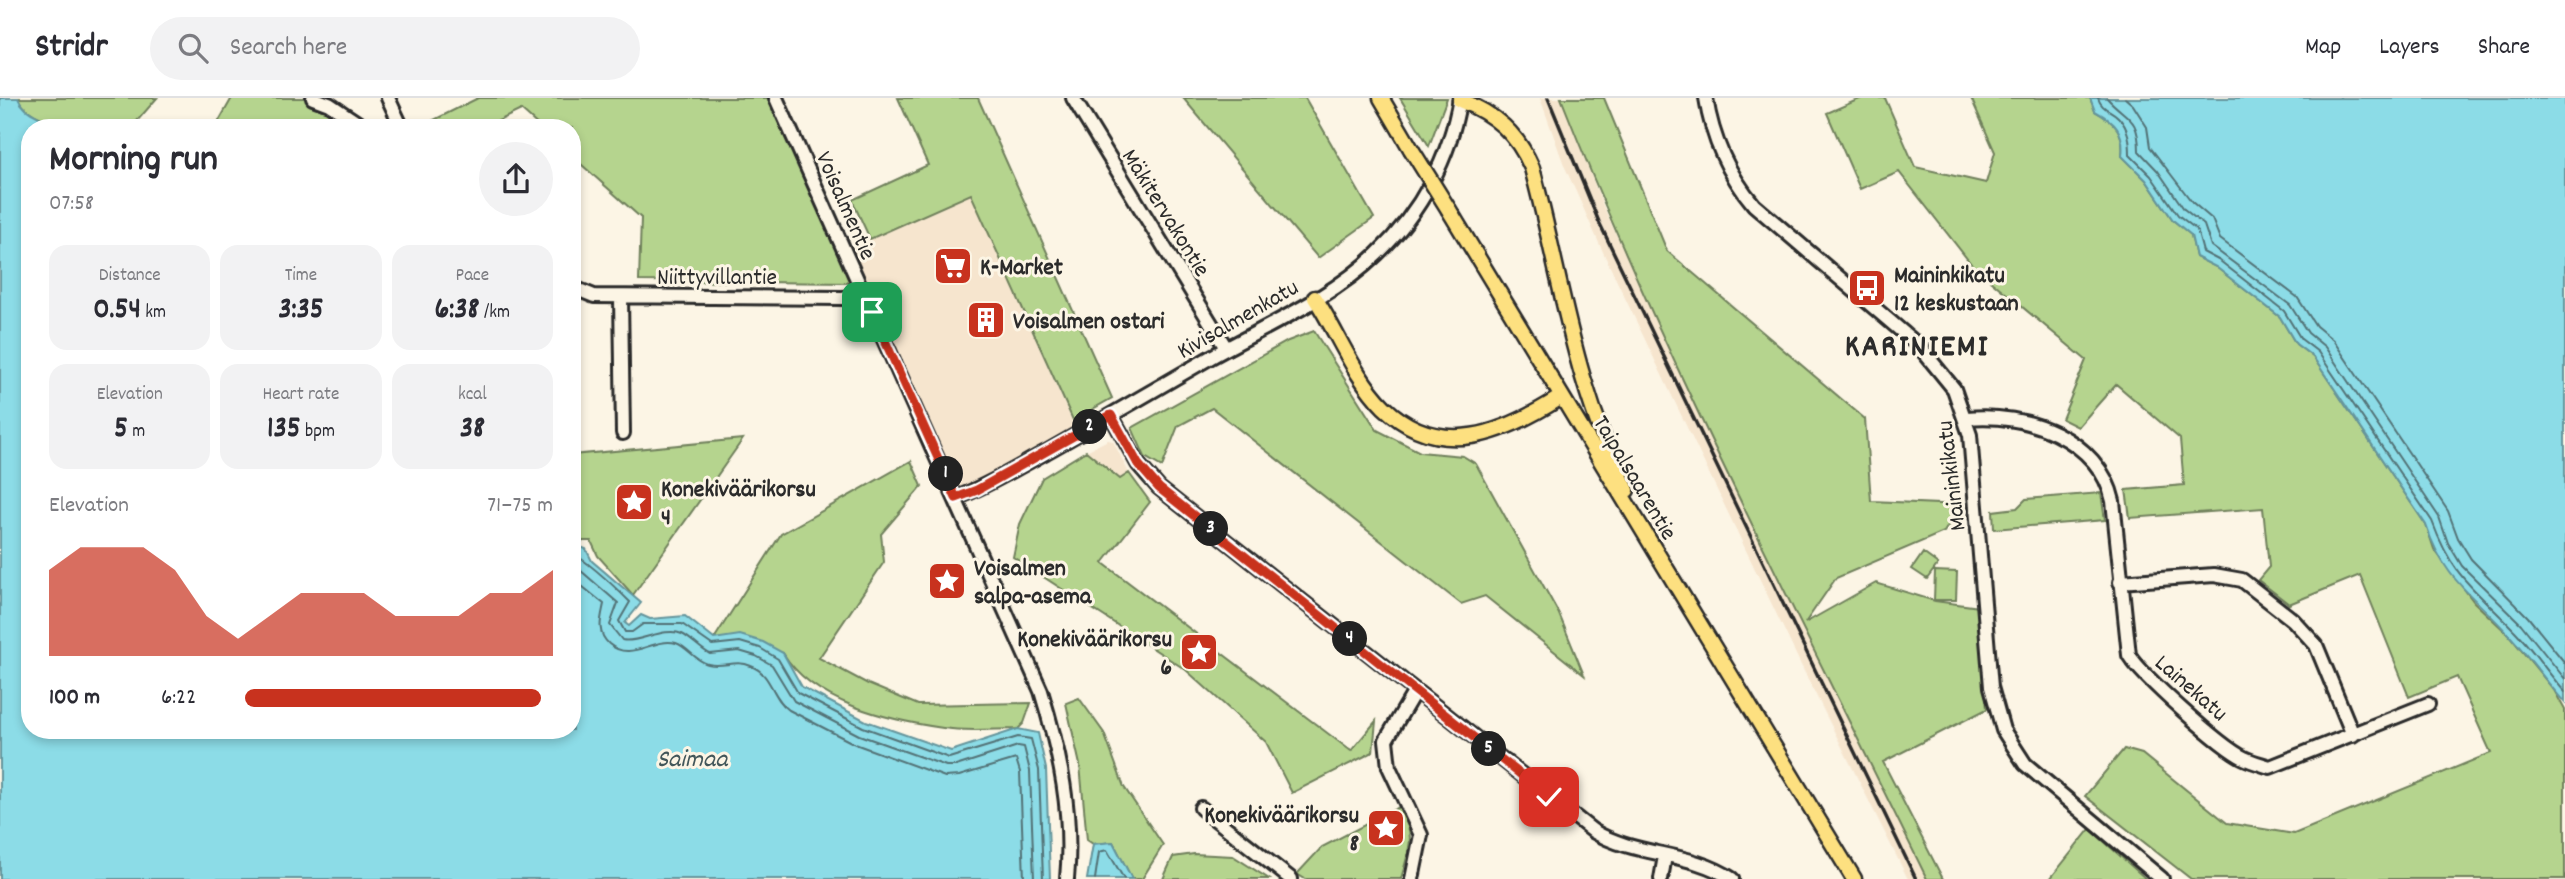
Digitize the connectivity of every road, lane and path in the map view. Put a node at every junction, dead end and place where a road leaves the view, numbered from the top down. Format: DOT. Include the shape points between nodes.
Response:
graph roads {
  1 [pos="313,98"];
  2 [pos="388,98"];
  3 [pos="791,98"];
  4 [pos="1073,98"];
  5 [pos="1381,98"];
  6 [pos="1706,98"];
  7 [pos="1460,99"];
  8 [pos="777,100"];
  9 [pos="351,119"];
  10 [pos="398,119"];
  11 [pos="581,291"];
  12 [pos="863,294"];
  13 [pos="621,297"];
  14 [pos="1315,298"];
  15 [pos="1226,348"];
  16 [pos="1560,397"];
  17 [pos="1111,415"];
  18 [pos="1967,418"];
  19 [pos="623,433"];
  20 [pos="956,498"];
  21 [pos="2120,582"];
  22 [pos="1678,591"];
  23 [pos="1415,691"];
  24 [pos="2428,704"];
  25 [pos="2353,735"];
  26 [pos="1200,808"];
  27 [pos="1665,856"];
  28 [pos="1067,879"];
  29 [pos="1290,879"];
  30 [pos="1412,879"];
  31 [pos="1661,879"];
  32 [pos="1732,879"];
  33 [pos="1854,879"];
  34 [pos="2162,879"];
  1 -- 9 [label="street"];
  2 -- 10 [label="street"];
  3 -- 8 [label="street"];
  4 -- 15 [label="street, Mäkitervakontie"];
  5 -- 16 [label="main road, Taipalsaarentie, bridge"];
  6 -- 18 [label="street, Maininkikatu" via="1720,150 1741,190 1770,221 1931,358 1954,389"];
  7 -- 14 [label="street, Kivisalmenkatu" via="1446,150 1420,203 1375,256"];
  7 -- 22 [label="main road" via="1500,121 1528,158 1592,413"];
  8 -- 12 [label="street, Voisalmentie"];
  11 -- 13 [label="street, Niittyvillantie"];
  12 -- 13 [label="street, Niittyvillantie" via="843,298"];
  12 -- 20 [label="street, Voisalmentie"];
  13 -- 19 [label="street"];
  14 -- 15 [label="street, Kivisalmenkatu"];
  14 -- 16 [label="main road" via="1370,390 1400,420 1420,430 1447,437 1492,433"];
  15 -- 17 [label="street, Kivisalmenkatu"];
  16 -- 22 [label="main road, Taipalsaarentie"];
  17 -- 20 [label="street, Kivisalmenkatu"];
  17 -- 23 [label="street" via="1138,464 1159,488"];
  18 -- 21 [label="street, Lainekatu" via="2015,419 2071,442 2091,456 2109,485"];
  18 -- 34 [label="street, Maininkikatu" via="1990,683 2003,730 2025,764 2045,783"];
  20 -- 28 [label="street, Voisalmentie" via="1044,702 1061,762 1067,806"];
  21 -- 25 [label="street" via="2214,575 2242,580 2293,620 2316,645"];
  21 -- 25 [label="street, Lainekatu" via="2125,639 2137,668 2242,758 2270,767"];
  22 -- 33 [label="main road, Taipalsaarentie"];
  23 -- 27 [label="street" via="1593,831 1629,848"];
  23 -- 30 [label="street" via="1386,740 1389,767 1421,835"];
  24 -- 25 [label="street, Lainekatu"];
  26 -- 29 [label="street"];
  27 -- 31 [label="street"];
  27 -- 32 [label="street" via="1703,864"];
}
